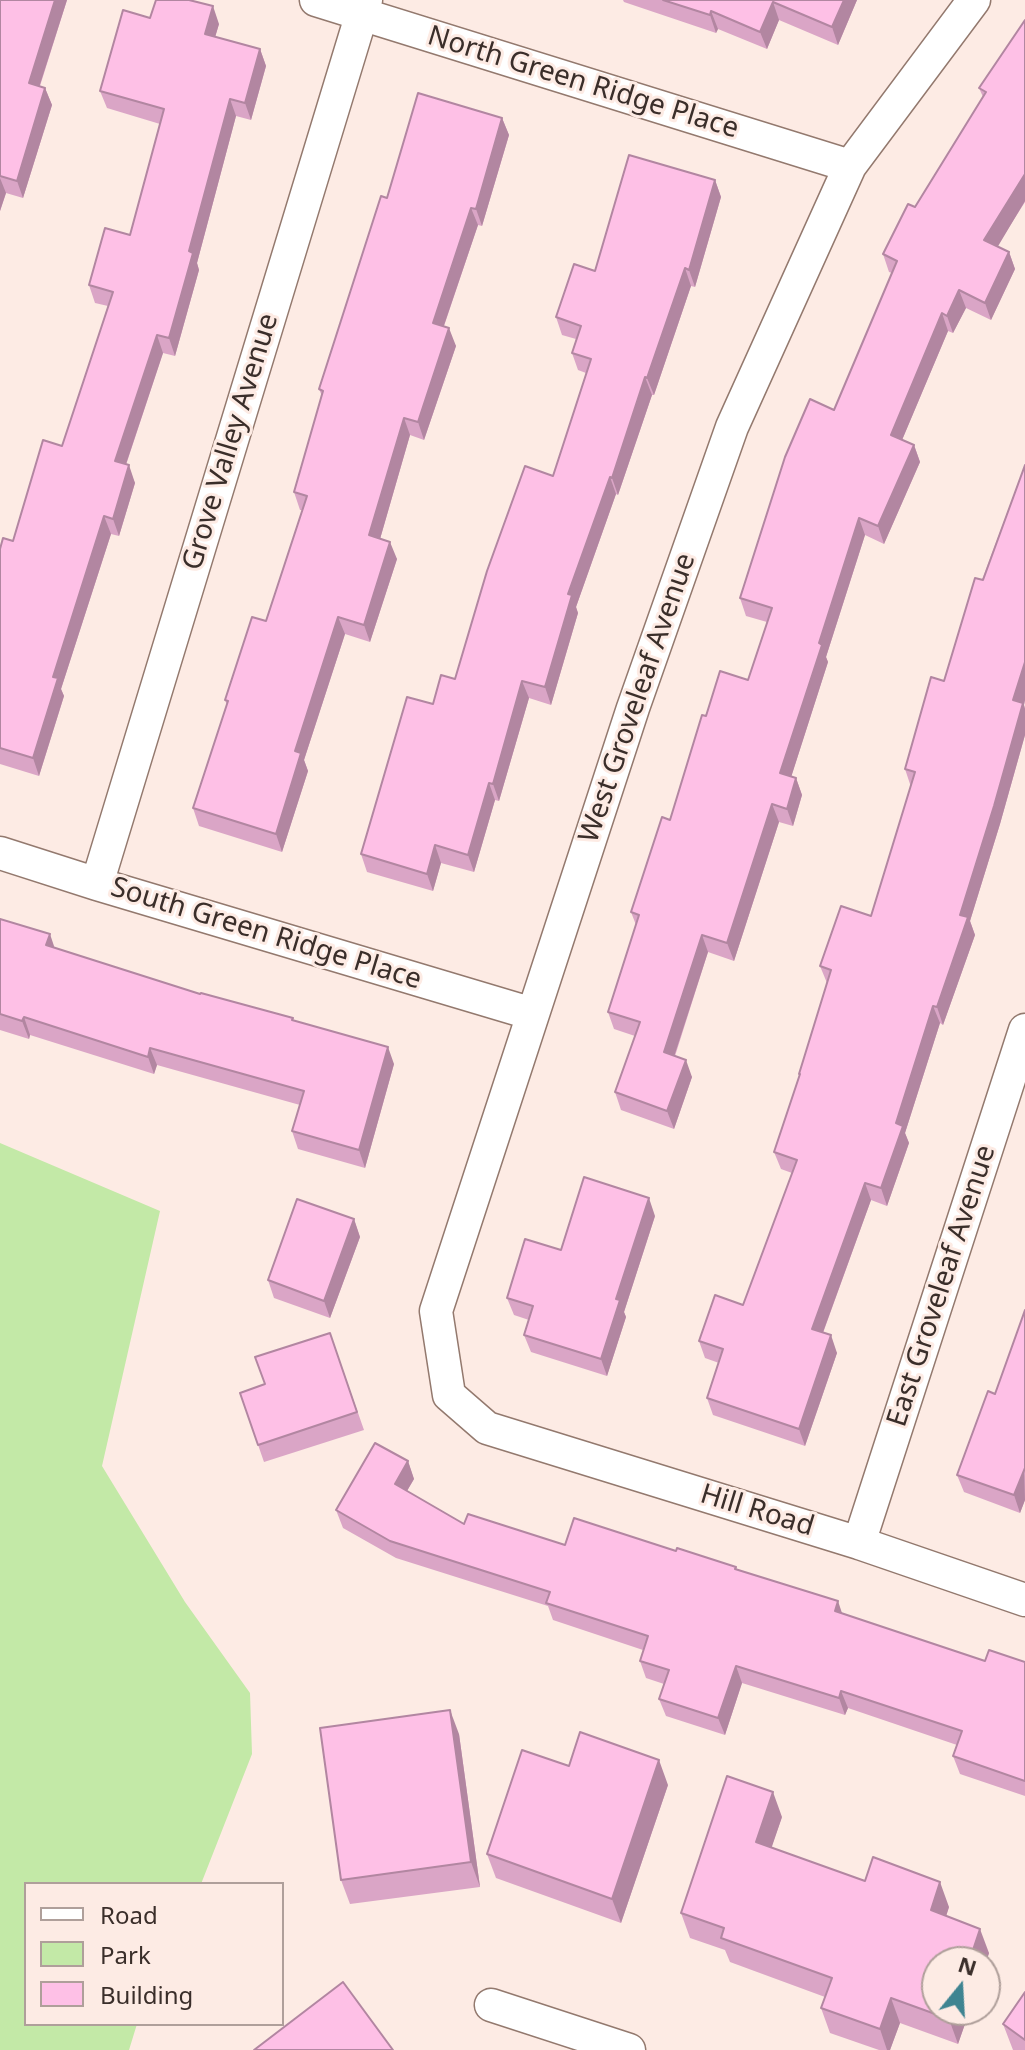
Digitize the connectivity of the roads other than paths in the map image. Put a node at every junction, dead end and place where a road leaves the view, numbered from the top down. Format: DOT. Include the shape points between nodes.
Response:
graph roads {
  1 [pos="316,0"];
  2 [pos="974,0"];
  3 [pos="364,7"];
  4 [pos="850,166"];
  5 [pos="0,853"];
  6 [pos="97,884"];
  7 [pos="533,1014"];
  8 [pos="1025,1030"];
  9 [pos="487,1428"];
  10 [pos="859,1543"];
  11 [pos="1025,1600"];
  12 [pos="491,2005"];
  13 [pos="629,2050"];
  1 -- 3 [label="street, North Green Ridge Place"];
  2 -- 4 [label="street, West Groveleaf Avenue"];
  3 -- 4 [label="street, North Green Ridge Place"];
  3 -- 6 [label="street, Grove Valley Avenue"];
  4 -- 7 [label="street, West Groveleaf Avenue" via="732,427"];
  5 -- 6 [label="street, South Green Ridge Place"];
  6 -- 7 [label="street, South Green Ridge Place"];
  7 -- 9 [label="street, West Groveleaf Avenue" via="436,1311 449,1395"];
  8 -- 10 [label="street, East Groveleaf Avenue"];
  9 -- 10 [label="street, Hill Road"];
  10 -- 11 [label="street, Hill Road"];
  12 -- 13 [label="street"];
}
